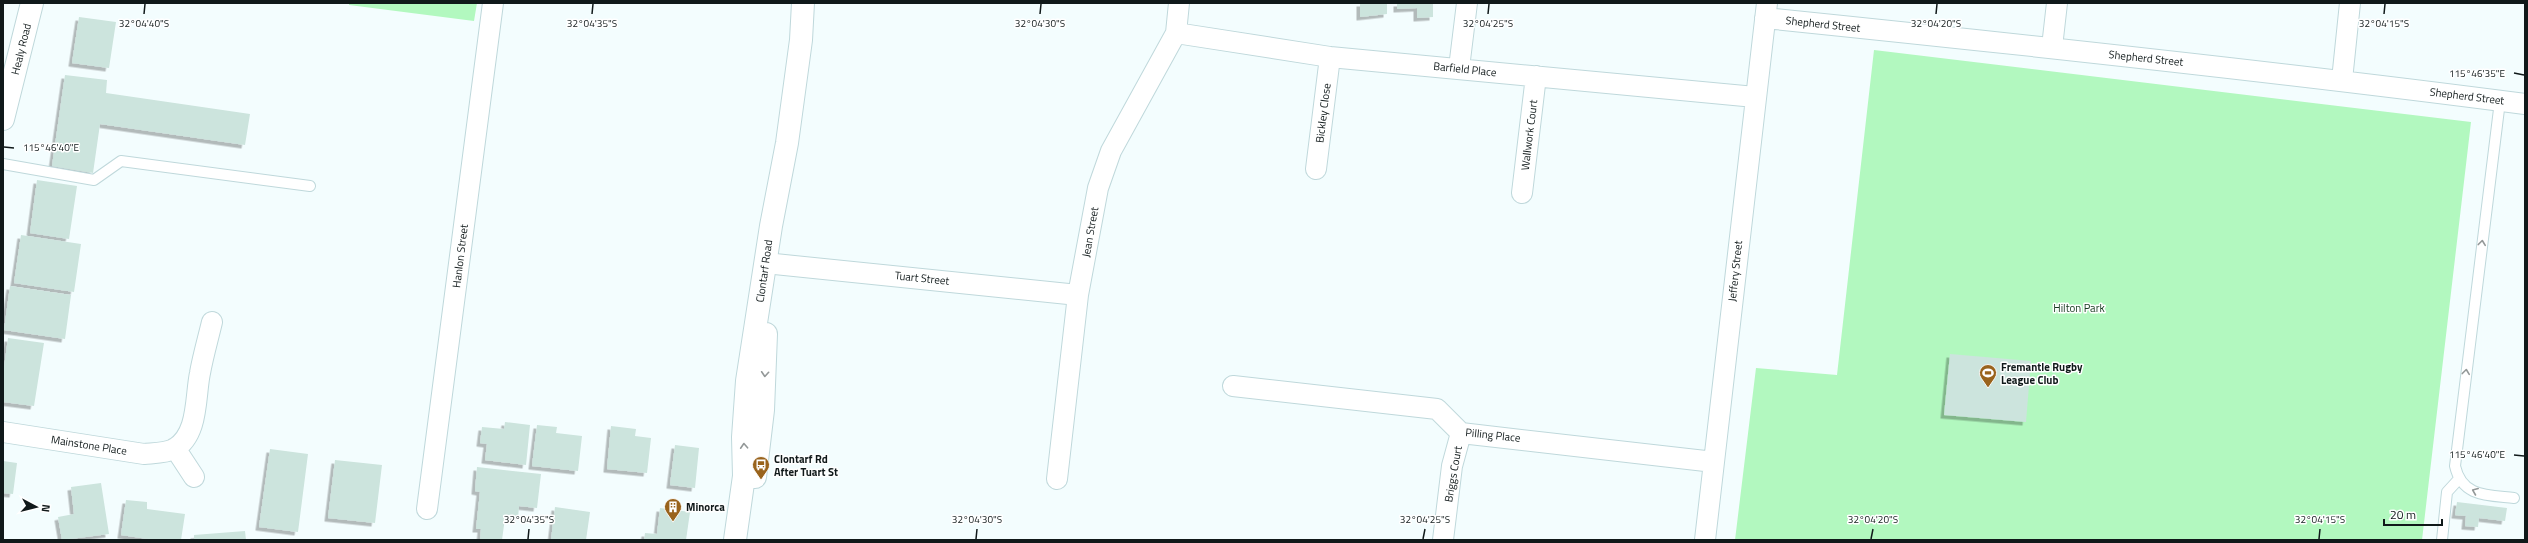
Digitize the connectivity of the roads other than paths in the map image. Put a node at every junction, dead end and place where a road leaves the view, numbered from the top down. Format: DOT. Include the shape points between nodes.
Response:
graph roads {
  1 [pos="32,3"];
  2 [pos="493,3"];
  3 [pos="803,3"];
  4 [pos="817,3"];
  5 [pos="1179,3"];
  6 [pos="1467,3"];
  7 [pos="2057,3"];
  8 [pos="2350,3"];
  9 [pos="1766,11"];
  10 [pos="1176,33"];
  11 [pos="2052,47"];
  12 [pos="1330,56"];
  13 [pos="1459,68"];
  14 [pos="1536,76"];
  15 [pos="2342,80"];
  16 [pos="1755,97"];
  17 [pos="2500,101"];
  18 [pos="2525,104"];
  19 [pos="3,119"];
  20 [pos="3,164"];
  21 [pos="1316,169"];
  22 [pos="310,186"];
  23 [pos="1522,193"];
  24 [pos="770,263"];
  25 [pos="1078,295"];
  26 [pos="212,322"];
  27 [pos="1233,386"];
  28 [pos="3,432"];
  29 [pos="1461,433"];
  30 [pos="175,448"];
  31 [pos="1714,462"];
  32 [pos="194,477"];
  33 [pos="1057,479"];
  34 [pos="2458,480"];
  35 [pos="2514,498"];
  36 [pos="428,509"];
  37 [pos="735,540"];
  38 [pos="747,540"];
  39 [pos="1442,540"];
  40 [pos="1705,540"];
  41 [pos="2442,540"];
  1 -- 19 [label="street, Healy Road"];
  2 -- 36 [label="street, Hanlon Street"];
  3 -- 24 [label="street, Clontarf Road" via="802,40"];
  4 -- 24 [label="street, Clontarf Road" via="798,139"];
  5 -- 10 [label="street, Jean Street"];
  6 -- 13 [label="street"];
  7 -- 11 [label="street"];
  8 -- 15 [label="street"];
  9 -- 11 [label="street, Shepherd Street"];
  9 -- 16 [label="street, Jeffery Street"];
  10 -- 12 [label="street, Barfield Place"];
  10 -- 25 [label="street, Jean Street" via="1103,169"];
  11 -- 15 [label="street, Shepherd Street"];
  12 -- 13 [label="street, Barfield Place"];
  12 -- 21 [label="street, Bickley Close"];
  13 -- 14 [label="street, Barfield Place"];
  14 -- 16 [label="street, Barfield Place"];
  14 -- 23 [label="street, Wallwork Court"];
  15 -- 17 [label="street, Shepherd Street"];
  16 -- 31 [label="street, Jeffery Street"];
  17 -- 18 [label="street, Shepherd Street"];
  34 -- 17 [label="lane, one-way" via="2455,466"];
  20 -- 22 [label="lane" via="94,180 121,161"];
  24 -- 25 [label="street, Tuart Street"];
  37 -- 24 [label="street, Clontarf Road, one-way" via="744,476 743,437 747,381"];
  24 -- 38 [label="street, Clontarf Road, one-way" via="760,437"];
  25 -- 33 [label="street, Jean Street"];
  26 -- 30 [label="street" via="199,374 193,420 187,435"];
  27 -- 29 [label="street, Pilling Place" via="1437,409"];
  28 -- 30 [label="street, Mainstone Place" via="144,454 160,453"];
  29 -- 31 [label="street, Pilling Place"];
  29 -- 39 [label="street, Briggs Court" via="1452,466"];
  30 -- 32 [label="street"];
  31 -- 40 [label="street, Jeffery Street"];
  35 -- 34 [label="lane, one-way" via="2479,494"];
  34 -- 41 [label="lane" via="2447,492"];
}
